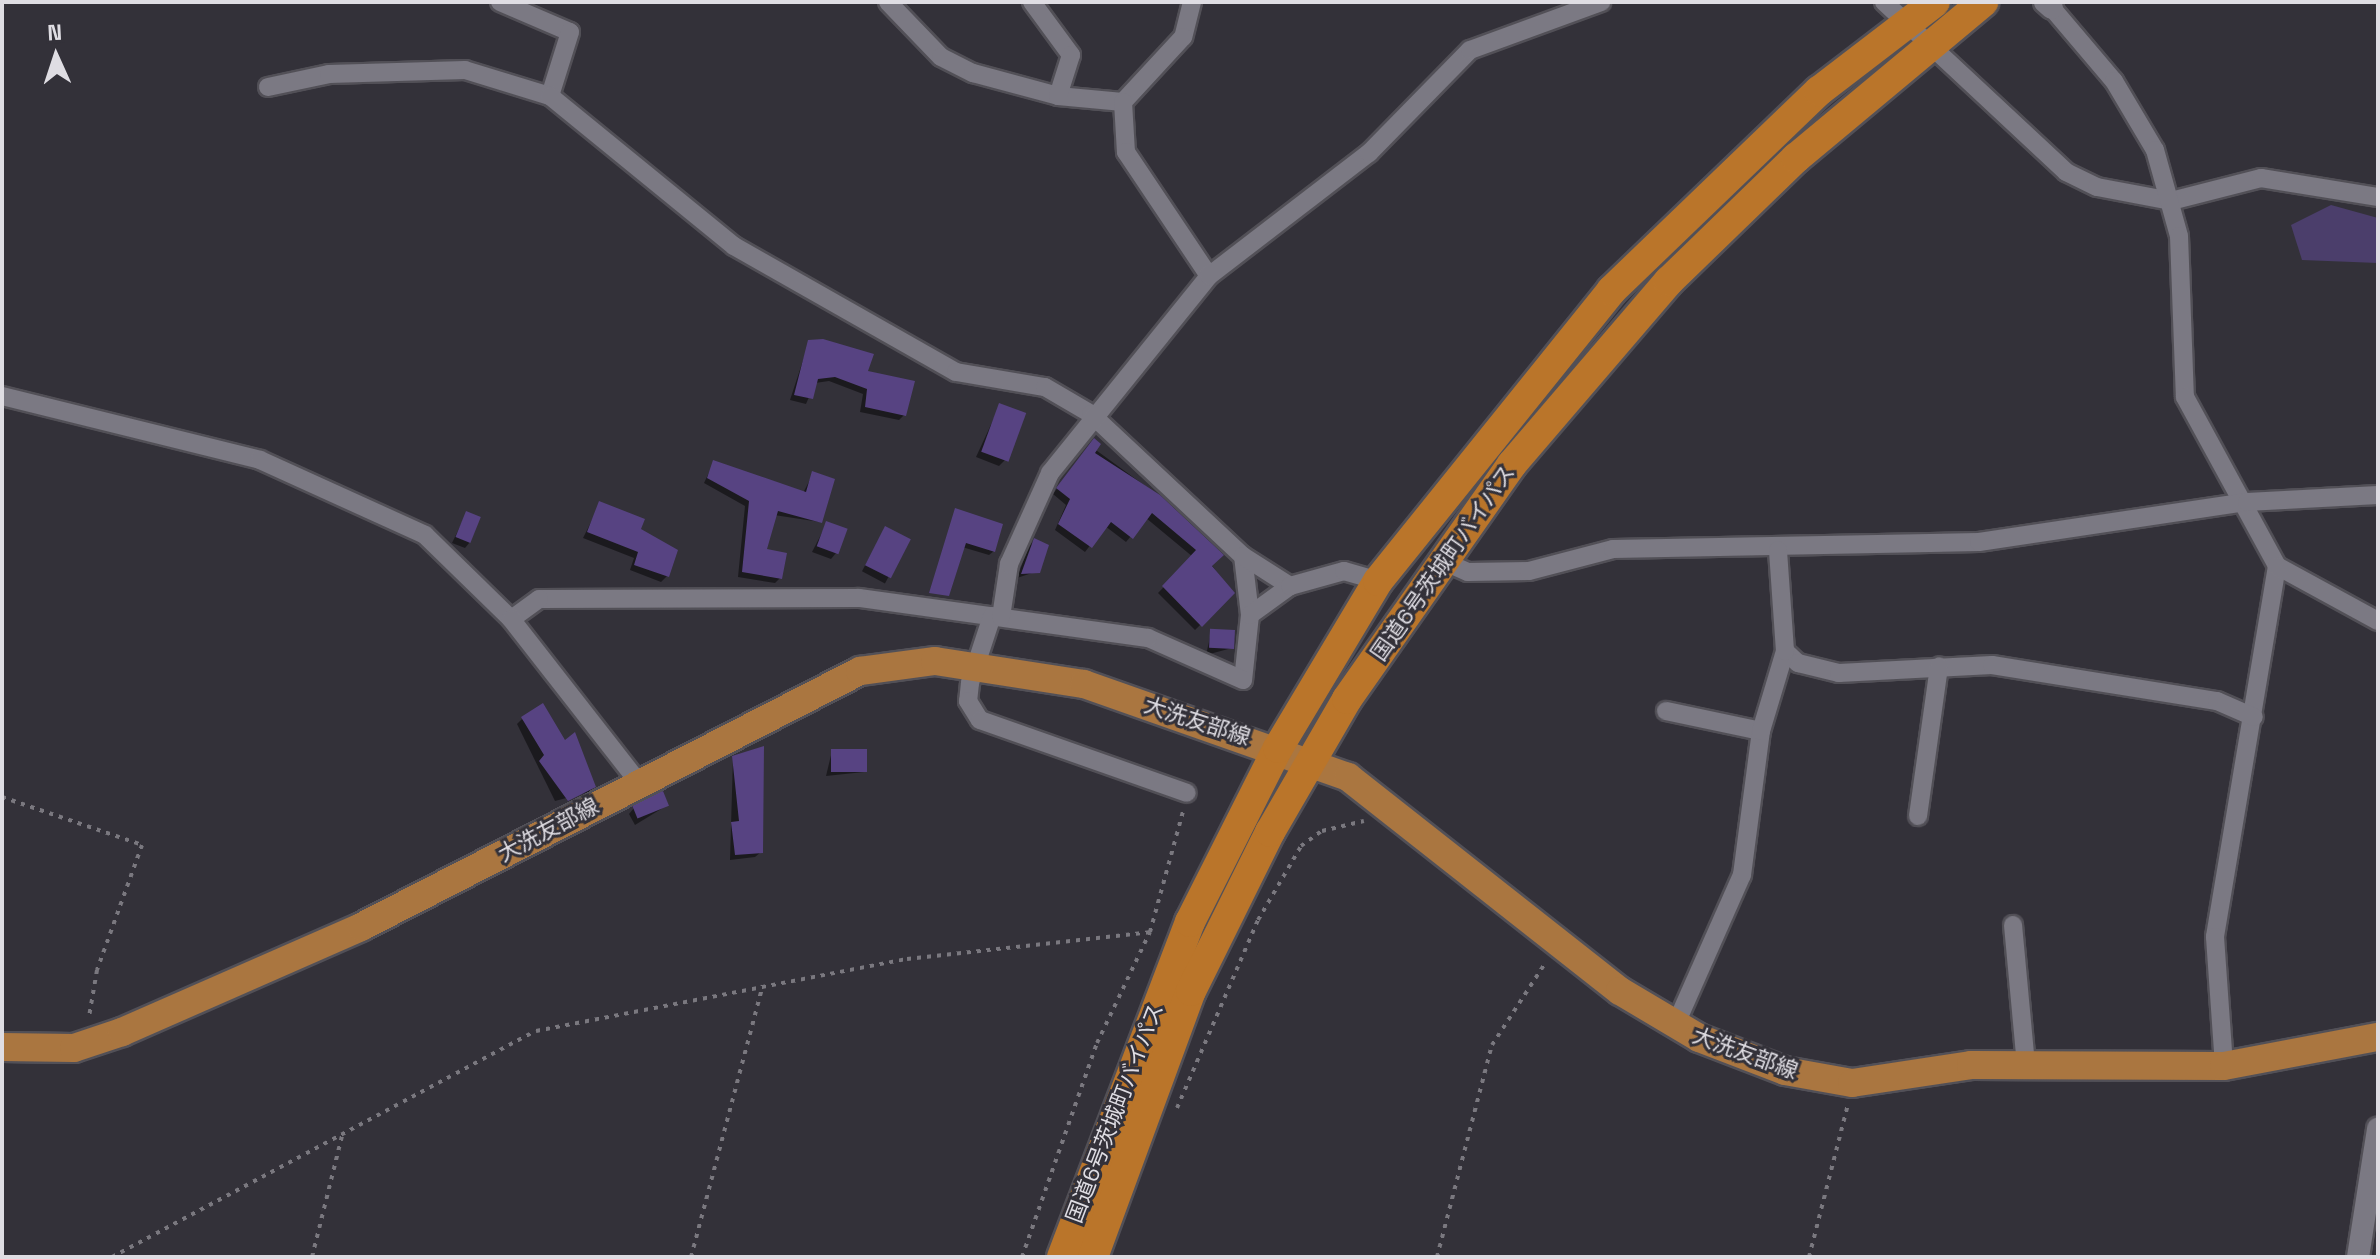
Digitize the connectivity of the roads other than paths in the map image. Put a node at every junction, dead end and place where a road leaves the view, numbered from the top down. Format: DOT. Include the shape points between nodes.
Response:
graph roads {
  1 [pos="500,2"];
  2 [pos="888,2"];
  3 [pos="1032,2"];
  4 [pos="1192,2"];
  5 [pos="1601,2"];
  6 [pos="1884,2"];
  7 [pos="1935,2"];
  8 [pos="1983,2"];
  9 [pos="2048,5"];
  10 [pos="1919,33"];
  11 [pos="268,87"];
  12 [pos="550,96"];
  13 [pos="1058,96"];
  14 [pos="1123,102"];
  15 [pos="2378,197"];
  16 [pos="2171,201"];
  17 [pos="1209,276"];
  18 [pos="2,396"];
  19 [pos="1091,414"];
  20 [pos="2378,495"];
  21 [pos="2247,502"];
  22 [pos="1778,550"];
  23 [pos="1243,556"];
  24 [pos="1443,561"];
  25 [pos="2277,566"];
  26 [pos="1378,581"];
  27 [pos="1290,586"];
  28 [pos="1250,615"];
  29 [pos="997,617"];
  30 [pos="511,619"];
  31 [pos="2378,621"];
  32 [pos="1785,651"];
  33 [pos="976,664"];
  34 [pos="1939,666"];
  35 [pos="1666,711"];
  36 [pos="2254,717"];
  37 [pos="1761,731"];
  38 [pos="1278,748"];
  39 [pos="1311,762"];
  40 [pos="639,783"];
  41 [pos="1187,793"];
  42 [pos="1918,816"];
  43 [pos="2013,925"];
  44 [pos="1675,1026"];
  45 [pos="2378,1037"];
  46 [pos="2,1047"];
  47 [pos="2026,1064"];
  48 [pos="2224,1066"];
  49 [pos="2378,1129"];
  50 [pos="1062,1257"];
  51 [pos="1093,1257"];
  52 [pos="2358,1257"];
  1 -- 12 [label="street" via="570,32"];
  2 -- 13 [label="street" via="941,57"];
  3 -- 13 [label="street" via="1071,55"];
  4 -- 14 [label="street" via="1183,37"];
  5 -- 17 [label="street" via="1470,50 1369,153"];
  6 -- 10 [label="street"];
  7 -- 10 [label="highway, 国道6号茨城町バイパス"];
  8 -- 10 [label="highway, 国道6号茨城町バイパス"];
  9 -- 16 [label="street" via="2137,113"];
  10 -- 16 [label="street" via="2066,172 2134,198"];
  10 -- 24 [label="highway, 国道6号茨城町バイパス" via="1669,281 1512,464"];
  10 -- 26 [label="highway, 国道6号茨城町バイパス" via="1819,91 1612,290"];
  11 -- 12 [label="street" via="329,74 465,70"];
  12 -- 19 [label="street" via="734,246 956,372 1045,387"];
  13 -- 14 [label="street"];
  14 -- 17 [label="street" via="1126,152"];
  15 -- 16 [label="street" via="2261,178"];
  16 -- 21 [label="street" via="2184,279 2185,397"];
  17 -- 19 [label="street" via="1167,334"];
  18 -- 30 [label="street" via="260,460 333,490 425,535"];
  19 -- 23 [label="street"];
  19 -- 29 [label="street" via="1028,520 1009,564"];
  20 -- 21 [label="street"];
  21 -- 22 [label="street" via="1979,542"];
  21 -- 25 [label="street"];
  22 -- 24 [label="street" via="1613,549 1529,571 1468,572"];
  22 -- 32 [label="street"];
  23 -- 27 [label="street"];
  23 -- 28 [label="street"];
  24 -- 39 [label="highway, 国道6号茨城町バイパス"];
  25 -- 31 [label="street"];
  25 -- 36 [label="street"];
  26 -- 27 [label="street" via="1344,571"];
  26 -- 38 [label="highway, 国道6号茨城町バイパス"];
  27 -- 28 [label="street"];
  28 -- 29 [label="street" via="1243,680 1148,638"];
  29 -- 30 [label="street" via="805,597 539,599"];
  29 -- 33 [label="street"];
  30 -- 40 [label="street"];
  32 -- 34 [label="street" via="1798,663 1855,675"];
  32 -- 37 [label="street"];
  33 -- 38 [label="main road, 大洗友部線" via="1084,684"];
  33 -- 40 [label="main road, 大洗友部線" via="890,663 860,671"];
  33 -- 41 [label="street" via="968,701 988,727"];
  34 -- 36 [label="street" via="1992,665 2217,701"];
  34 -- 42 [label="street"];
  35 -- 37 [label="street"];
  36 -- 48 [label="street" via="2215,937"];
  37 -- 44 [label="street" via="1742,875"];
  38 -- 39 [label="main road, 大洗友部線"];
  38 -- 50 [label="highway, 国道6号茨城町バイパス" via="1190,922"];
  39 -- 44 [label="main road, 大洗友部線" via="1404,816 1560,944"];
  39 -- 51 [label="highway, 国道6号茨城町バイパス" via="1191,991"];
  40 -- 46 [label="main road, 大洗友部線" via="361,927 93,1042"];
  43 -- 47 [label="street"];
  44 -- 47 [label="main road, 大洗友部線" via="1785,1071 1852,1083"];
  45 -- 48 [label="main road, 大洗友部線"];
  47 -- 48 [label="main road, 大洗友部線"];
  49 -- 52 [label="street"];
}
